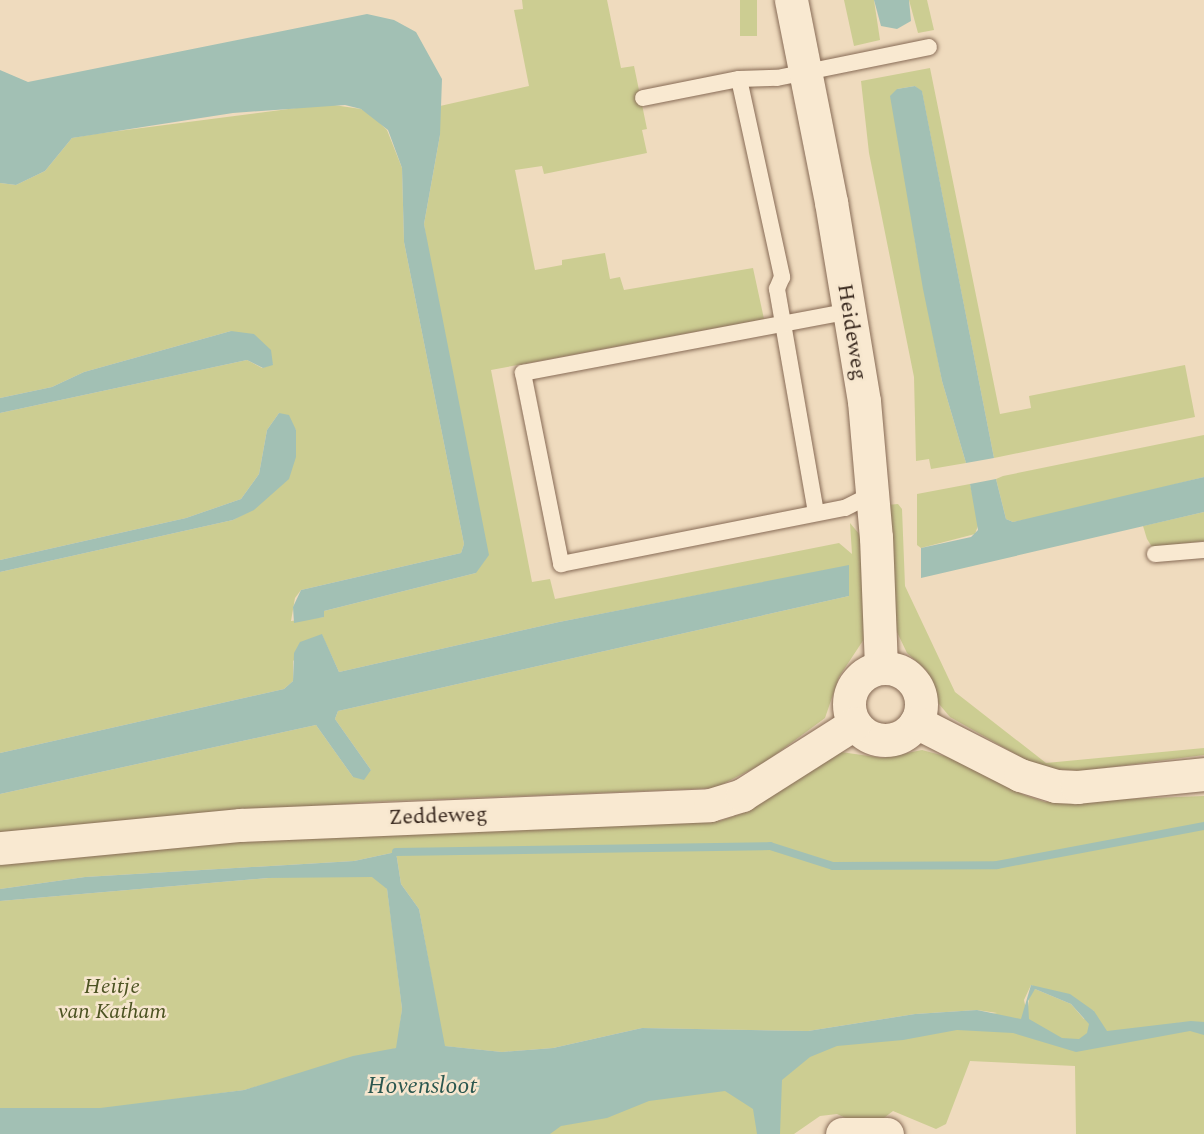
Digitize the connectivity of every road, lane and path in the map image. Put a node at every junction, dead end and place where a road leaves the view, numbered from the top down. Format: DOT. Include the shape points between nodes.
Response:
graph roads {
  1 [pos="791,0"];
  2 [pos="929,47"];
  3 [pos="805,71"];
  4 [pos="739,79"];
  5 [pos="643,98"];
  6 [pos="850,311"];
  7 [pos="783,323"];
  8 [pos="872,494"];
  9 [pos="816,513"];
  10 [pos="1204,550"];
  11 [pos="1155,554"];
  12 [pos="881,667"];
  13 [pos="916,722"];
  14 [pos="854,724"];
  15 [pos="1204,774"];
  16 [pos="0,848"];
  17 [pos="842,1134"];
  18 [pos="887,1134"];
  1 -- 3 [label="main road, Heideweg"];
  2 -- 3 [label="lane"];
  3 -- 4 [label="lane" via="764,80"];
  3 -- 6 [label="main road, Heideweg"];
  4 -- 5 [label="lane"];
  4 -- 7 [label="lane" via="782,277 777,289"];
  6 -- 7 [label="lane"];
  6 -- 8 [label="main road, Heideweg"];
  7 -- 9 [label="lane"];
  7 -- 9 [label="lane" via="523,373 561,564"];
  8 -- 9 [label="lane" via="844,508"];
  8 -- 12 [label="main road, Heideweg"];
  10 -- 11 [label="lane"];
  12 -- 13 [label="main road" via="900,671 918,690 921,707"];
  12 -- 14 [label="main road" via="854,683 848,704"];
  13 -- 14 [label="main road" via="897,738 879,740"];
  13 -- 15 [label="main road" via="1020,775 1056,786 1077,788"];
  14 -- 16 [label="main road, Zeddeweg" via="741,795 710,805 240,825"];
  17 -- 18 [label="main road"];
}
